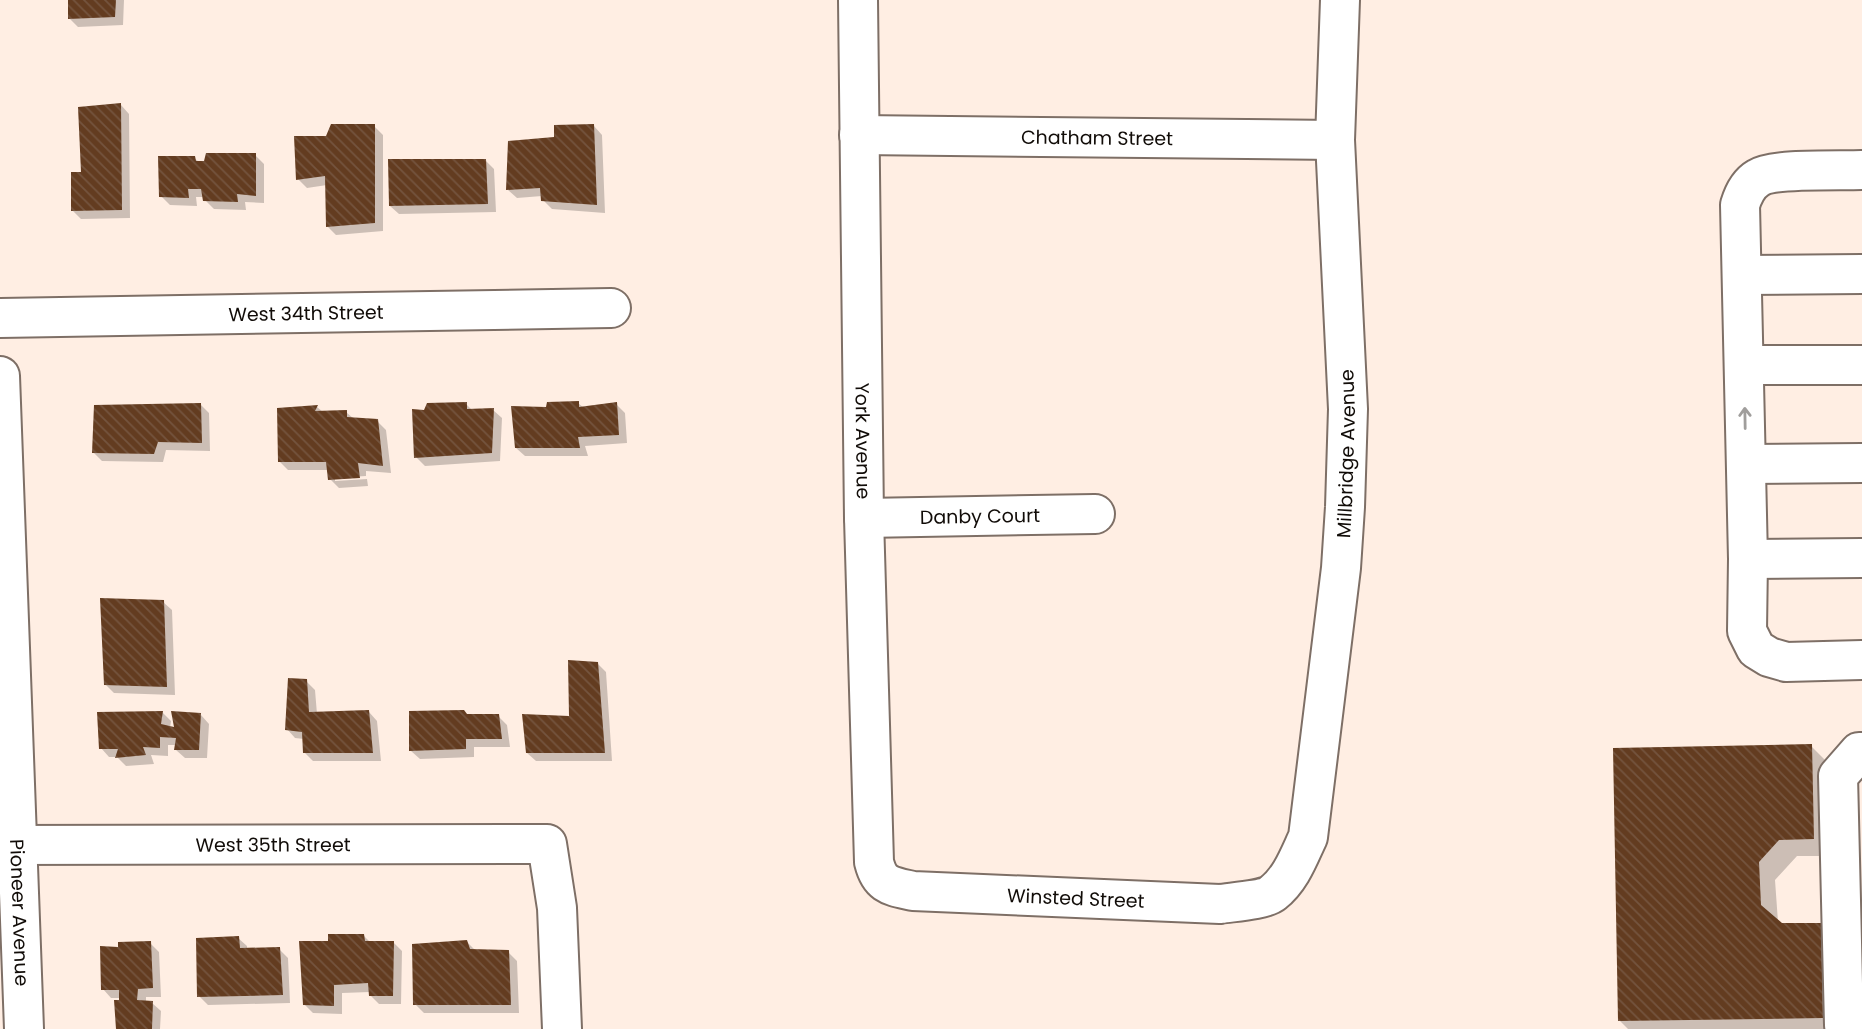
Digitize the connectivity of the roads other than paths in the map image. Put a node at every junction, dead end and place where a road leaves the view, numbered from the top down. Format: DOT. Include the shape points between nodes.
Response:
graph roads {
  1 [pos="858,0"];
  2 [pos="1340,0"];
  3 [pos="859,135"];
  4 [pos="1335,140"];
  5 [pos="1862,170"];
  6 [pos="1862,274"];
  7 [pos="1742,275"];
  8 [pos="611,308"];
  9 [pos="0,318"];
  10 [pos="1744,365"];
  11 [pos="1862,365"];
  12 [pos="0,376"];
  13 [pos="1862,463"];
  14 [pos="1746,464"];
  15 [pos="1095,514"];
  16 [pos="864,518"];
  17 [pos="1862,558"];
  18 [pos="1748,559"];
  19 [pos="1862,660"];
  20 [pos="1862,752"];
  21 [pos="9,845"];
  22 [pos="1851,864"];
  23 [pos="881,881"];
  24 [pos="1272,894"];
  25 [pos="24,1029"];
  26 [pos="562,1029"];
  27 [pos="1847,1029"];
  1 -- 3 [label="street, York Avenue"];
  2 -- 4 [label="street, Millbridge Avenue"];
  3 -- 4 [label="street, Chatham Street"];
  3 -- 16 [label="street, York Avenue"];
  4 -- 24 [label="street, Millbridge Avenue" via="1348,409 1341,568 1308,837 1292,871"];
  5 -- 7 [label="street" via="1769,173 1752,183 1740,205"];
  6 -- 7 [label="street"];
  7 -- 10 [label="street"];
  8 -- 9 [label="street, West 34th Street"];
  10 -- 11 [label="street"];
  14 -- 10 [label="street, one-way"];
  12 -- 21 [label="street, Pioneer Avenue"];
  13 -- 14 [label="street"];
  14 -- 18 [label="street"];
  15 -- 16 [label="street, Danby Court"];
  16 -- 23 [label="street, York Avenue" via="874,862"];
  17 -- 18 [label="street"];
  18 -- 19 [label="street" via="1748,631 1756,649 1786,662"];
  20 -- 22 [label="street" via="1838,776"];
  21 -- 25 [label="street, Pioneer Avenue"];
  21 -- 26 [label="street, West 35th Street" via="548,844 557,908"];
  22 -- 27 [label="street"];
  23 -- 24 [label="street, Winsted Street" via="913,891 1220,904"];
}
